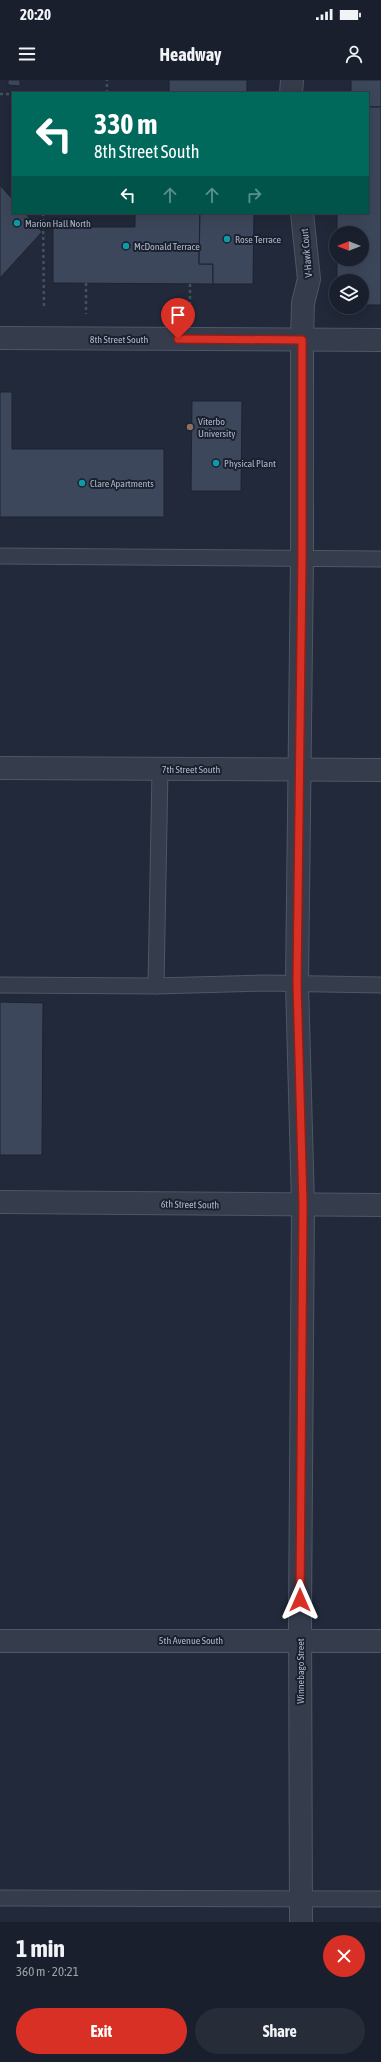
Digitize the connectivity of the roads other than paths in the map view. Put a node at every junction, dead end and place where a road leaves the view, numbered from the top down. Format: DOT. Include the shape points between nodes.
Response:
graph roads {
  1 [pos="292,80"];
  2 [pos="290,92"];
  3 [pos="302,214"];
  4 [pos="0,338"];
  5 [pos="302,340"];
  6 [pos="381,340"];
  7 [pos="0,556"];
  8 [pos="302,559"];
  9 [pos="381,559"];
  10 [pos="0,768"];
  11 [pos="160,769"];
  12 [pos="299,770"];
  13 [pos="381,770"];
  14 [pos="297,983"];
  15 [pos="381,984"];
  16 [pos="0,985"];
  17 [pos="156,986"];
  18 [pos="0,1202"];
  19 [pos="303,1205"];
  20 [pos="381,1205"];
  21 [pos="300,1640"];
  22 [pos="0,1641"];
  23 [pos="381,1641"];
  24 [pos="0,1898"];
  25 [pos="301,1898"];
  26 [pos="381,1899"];
  27 [pos="301,1922"];
  1 -- 2 [label="street"];
  3 -- 5 [label="street, V-Hawk Court" via="309,279 303,303"];
  4 -- 5 [label="street, 8th Street South"];
  5 -- 6 [label="street, 8th Street South"];
  5 -- 8 [label="street, Winnebago Street"];
  7 -- 8 [label="lane"];
  8 -- 9 [label="lane"];
  8 -- 12 [label="street, Winnebago Street"];
  10 -- 11 [label="street, 7th Street South"];
  11 -- 12 [label="street, 7th Street South"];
  11 -- 17 [label="lane"];
  12 -- 13 [label="street, 7th Street South"];
  12 -- 14 [label="street, Winnebago Street"];
  14 -- 15 [label="lane"];
  14 -- 17 [label="lane"];
  14 -- 19 [label="street, Winnebago Street"];
  16 -- 17 [label="lane"];
  18 -- 19 [label="street, 6th Street South"];
  19 -- 20 [label="street, 6th Street South"];
  19 -- 21 [label="street, Winnebago Street"];
  21 -- 22 [label="street, 5th Avenue South"];
  21 -- 23 [label="street, 5th Avenue South"];
  21 -- 25 [label="street, Winnebago Street"];
  24 -- 25 [label="lane"];
  25 -- 26 [label="lane"];
  25 -- 27 [label="street, Winnebago Street"];
}
